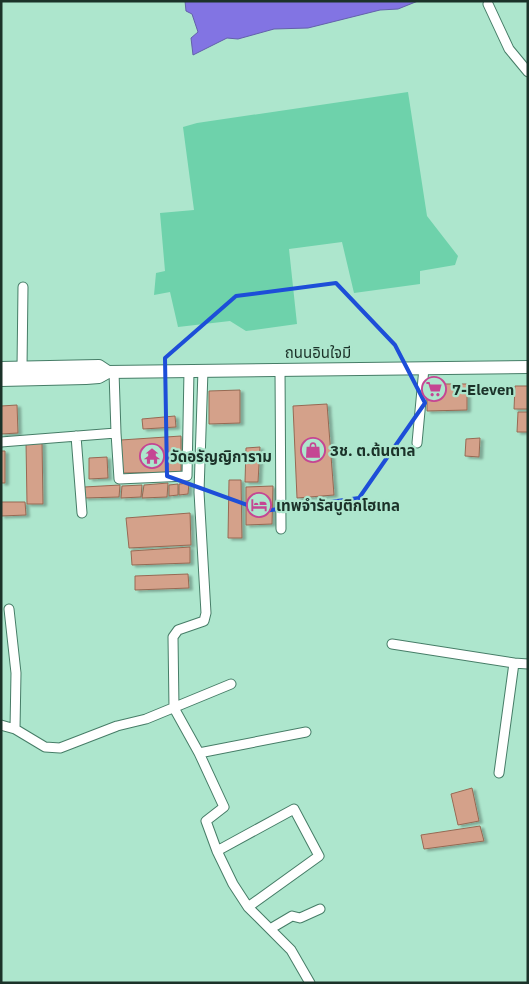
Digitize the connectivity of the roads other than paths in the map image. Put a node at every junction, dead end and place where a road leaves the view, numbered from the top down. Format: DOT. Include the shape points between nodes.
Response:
graph roads {
  1 [pos="488,4"];
  2 [pos="528,72"];
  3 [pos="23,287"];
  4 [pos="22,367"];
  5 [pos="528,367"];
  6 [pos="1,368"];
  7 [pos="424,368"];
  8 [pos="280,369"];
  9 [pos="203,370"];
  10 [pos="189,371"];
  11 [pos="111,372"];
  12 [pos="1,380"];
  13 [pos="116,433"];
  14 [pos="76,436"];
  15 [pos="1,442"];
  16 [pos="417,444"];
  17 [pos="82,513"];
  18 [pos="281,529"];
  19 [pos="9,610"];
  20 [pos="392,644"];
  21 [pos="514,662"];
  22 [pos="528,664"];
  23 [pos="231,684"];
  24 [pos="174,708"];
  25 [pos="1,725"];
  26 [pos="15,730"];
  27 [pos="306,732"];
  28 [pos="199,753"];
  29 [pos="499,774"];
  30 [pos="217,851"];
  31 [pos="248,907"];
  32 [pos="320,909"];
  33 [pos="270,929"];
  34 [pos="310,983"];
  1 -- 2 [label="street" via="509,49"];
  3 -- 4 [label="street"];
  4 -- 6 [label="main road, ถนนอินใจมี"];
  4 -- 11 [label="main road, ถนนอินใจมี" via="99,366"];
  5 -- 7 [label="main road, ถนนอินใจมี"];
  7 -- 8 [label="main road, ถนนอินใจมี"];
  7 -- 16 [label="street"];
  8 -- 9 [label="main road, ถนนอินใจมี"];
  8 -- 18 [label="street"];
  9 -- 10 [label="main road, ถนนอินใจมี"];
  9 -- 24 [label="street" via="199,492 206,613 204,621 178,630 173,637"];
  10 -- 11 [label="main road, ถนนอินใจมี"];
  10 -- 13 [label="street" via="187,476 120,479"];
  11 -- 12 [label="main road, ถนนอินใจมี" via="86,378"];
  11 -- 13 [label="street"];
  13 -- 14 [label="street"];
  14 -- 15 [label="street"];
  14 -- 17 [label="street"];
  19 -- 26 [label="street" via="16,673"];
  20 -- 21 [label="street"];
  21 -- 22 [label="street"];
  21 -- 29 [label="street"];
  23 -- 24 [label="street"];
  24 -- 26 [label="street" via="60,748 44,747"];
  24 -- 28 [label="street"];
  25 -- 26 [label="street"];
  27 -- 28 [label="street"];
  28 -- 30 [label="street" via="224,807 206,822"];
  30 -- 31 [label="street"];
  30 -- 31 [label="street" via="294,810 307,832 319,856"];
  31 -- 33 [label="street"];
  32 -- 33 [label="street" via="300,918 292,916"];
  33 -- 34 [label="street" via="290,950"];
}
